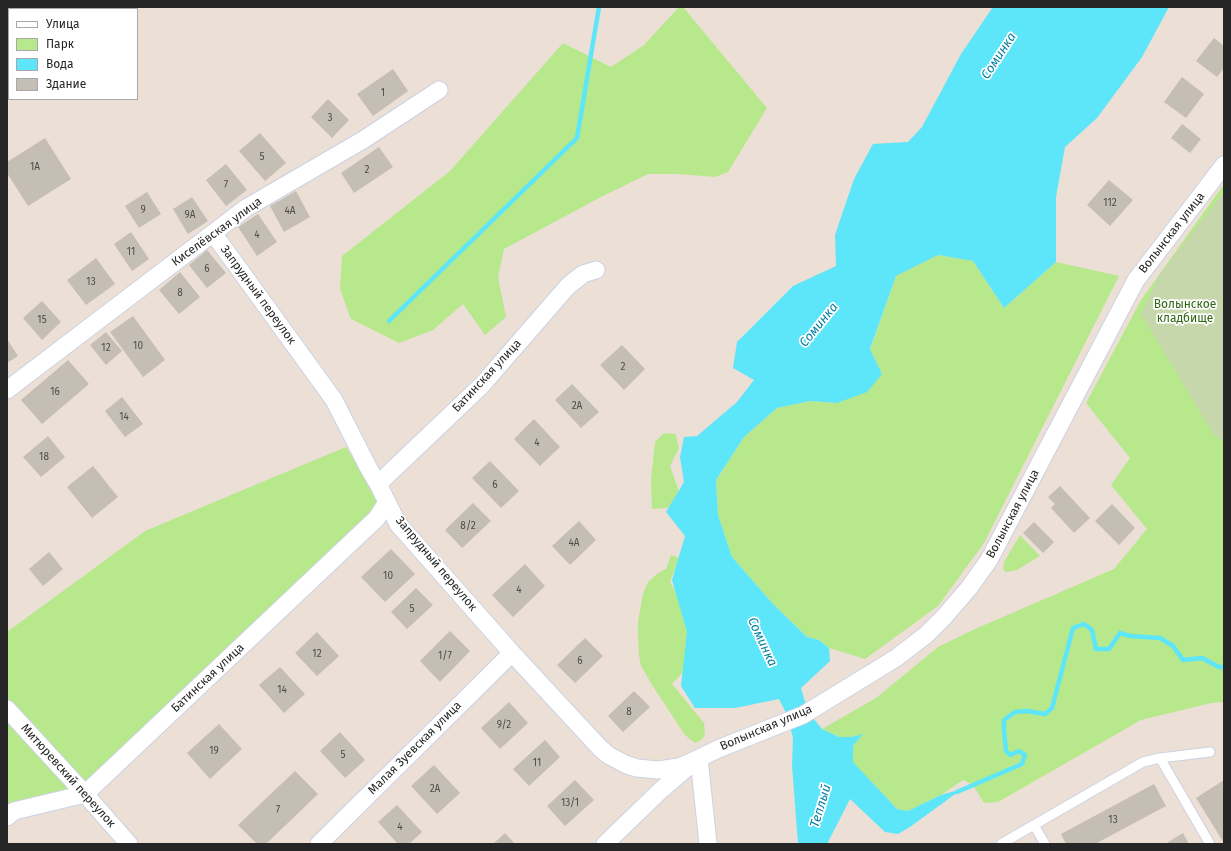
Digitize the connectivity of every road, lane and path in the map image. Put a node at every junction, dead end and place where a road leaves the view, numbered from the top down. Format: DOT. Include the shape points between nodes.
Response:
graph roads {
  1 [pos="439,90"];
  2 [pos="1224,165"];
  3 [pos="213,233"];
  4 [pos="596,270"];
  5 [pos="7,390"];
  6 [pos="378,484"];
  7 [pos="387,502"];
  8 [pos="512,653"];
  9 [pos="7,709"];
  10 [pos="1210,752"];
  11 [pos="699,758"];
  12 [pos="1160,758"];
  13 [pos="85,794"];
  14 [pos="7,817"];
  15 [pos="1034,825"];
  16 [pos="129,844"];
  17 [pos="319,844"];
  18 [pos="605,844"];
  19 [pos="708,844"];
  20 [pos="1001,844"];
  21 [pos="1045,844"];
  22 [pos="1210,844"];
  1 -- 3 [label="street, Киселёвская улица" via="363,140 246,208"];
  2 -- 11 [label="street, Волынская улица" via="1136,280 989,560 953,607 926,635 896,658 803,715"];
  3 -- 5 [label="street, Киселёвская улица"];
  3 -- 6 [label="street, Запрудный переулок" via="334,400"];
  4 -- 6 [label="street, Батинская улица" via="583,274 568,286 482,385"];
  6 -- 7 [label="street, Запрудный переулок"];
  7 -- 8 [label="street, Запрудный переулок" via="398,524"];
  7 -- 13 [label="street, Батинская улица" via="377,518"];
  8 -- 11 [label="street, Запрудный переулок" via="600,748 617,760 637,768 658,770 679,767"];
  8 -- 17 [label="street, Малая Зуевская улица"];
  9 -- 13 [label="street, Митюревский переулок"];
  10 -- 12 [label="lane"];
  11 -- 18 [label="street" via="661,790"];
  11 -- 19 [label="street"];
  12 -- 15 [label="lane" via="1144,762"];
  12 -- 22 [label="lane"];
  13 -- 14 [label="street, Батинская улица" via="14,811"];
  13 -- 16 [label="street, Митюревский переулок"];
  15 -- 20 [label="lane"];
  15 -- 21 [label="lane"];
}
